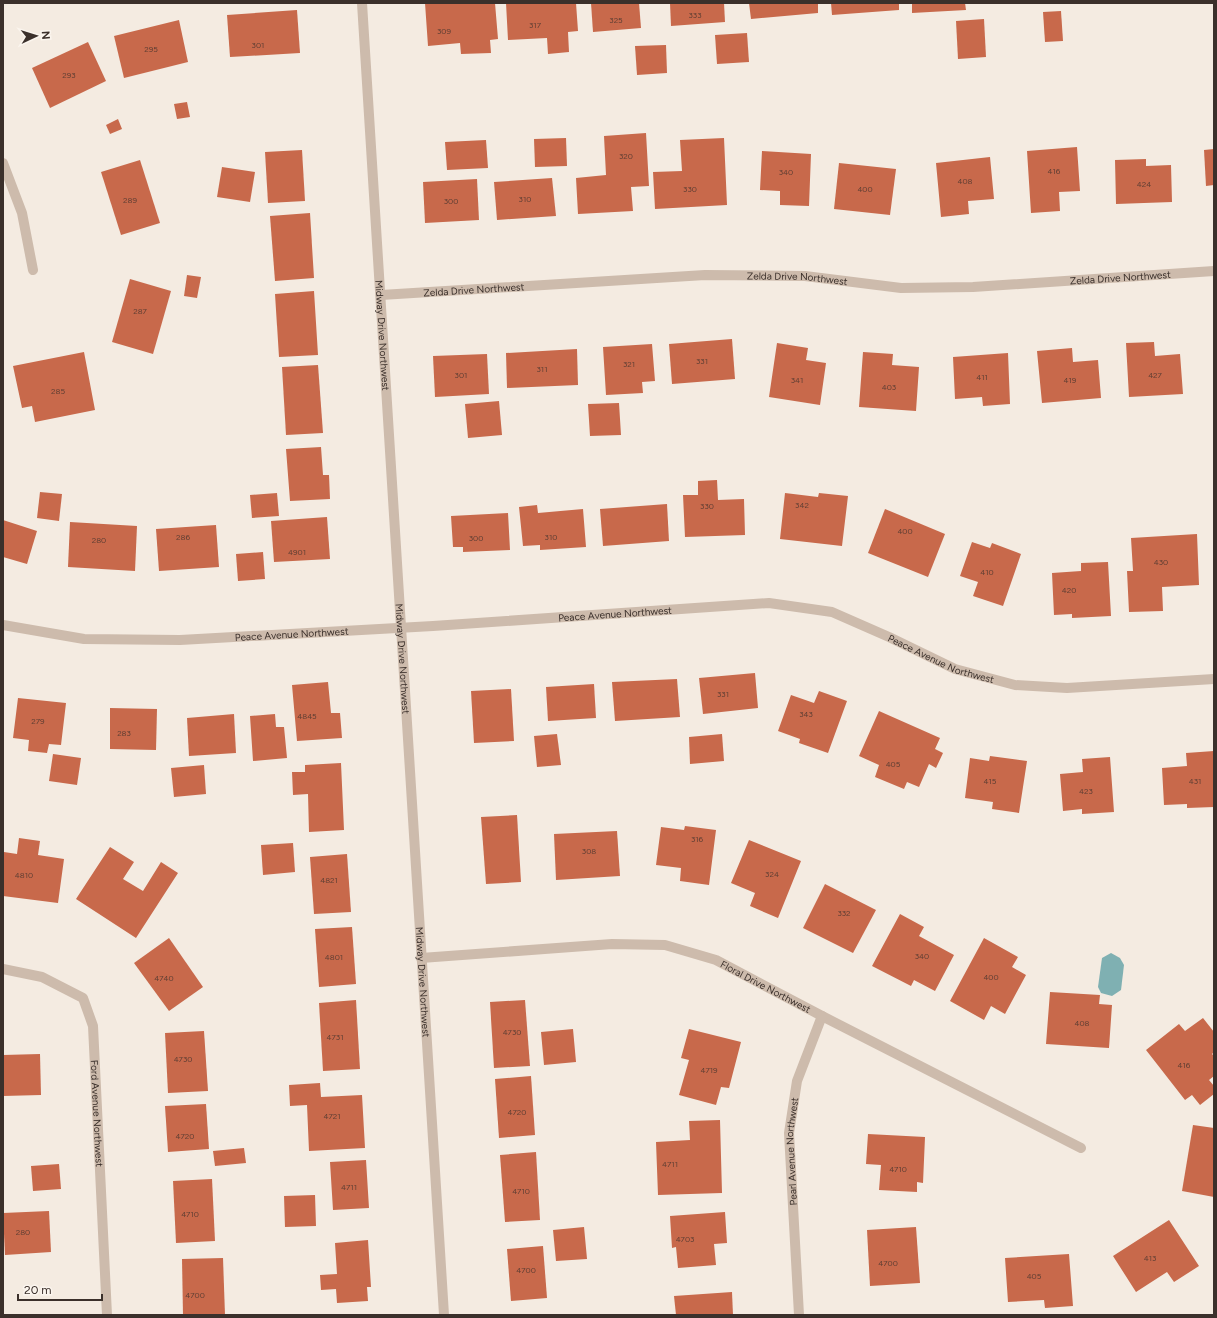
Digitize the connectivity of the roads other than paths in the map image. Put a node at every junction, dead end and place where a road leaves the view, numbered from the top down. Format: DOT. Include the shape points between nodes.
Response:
graph roads {
  1 [pos="362,3"];
  2 [pos="3,163"];
  3 [pos="33,270"];
  4 [pos="1214,271"];
  5 [pos="381,295"];
  6 [pos="3,625"];
  7 [pos="401,628"];
  8 [pos="1214,679"];
  9 [pos="421,958"];
  10 [pos="3,969"];
  11 [pos="822,1016"];
  12 [pos="1081,1148"];
  13 [pos="107,1315"];
  14 [pos="444,1315"];
  15 [pos="799,1315"];
  1 -- 5 [label="street, Midway Drive Northwest"];
  2 -- 3 [label="street" via="22,213"];
  4 -- 5 [label="street, Zelda Drive Northwest" via="973,287 901,288 805,276 705,275"];
  5 -- 7 [label="street, Midway Drive Northwest"];
  6 -- 7 [label="street, Peace Avenue Northwest" via="84,639 180,640"];
  7 -- 8 [label="street, Peace Avenue Northwest" via="769,603 832,612 955,669 1015,685 1067,688"];
  7 -- 9 [label="street, Midway Drive Northwest"];
  9 -- 11 [label="street, Floral Drive Northwest" via="612,944 665,945 716,960"];
  9 -- 14 [label="street, Midway Drive Northwest"];
  10 -- 13 [label="street, Ford Avenue Northwest" via="42,977 83,998 93,1026"];
  11 -- 12 [label="street, Floral Drive Northwest"];
  11 -- 15 [label="street, Pearl Avenue Northwest" via="797,1081 790,1133"];
}
